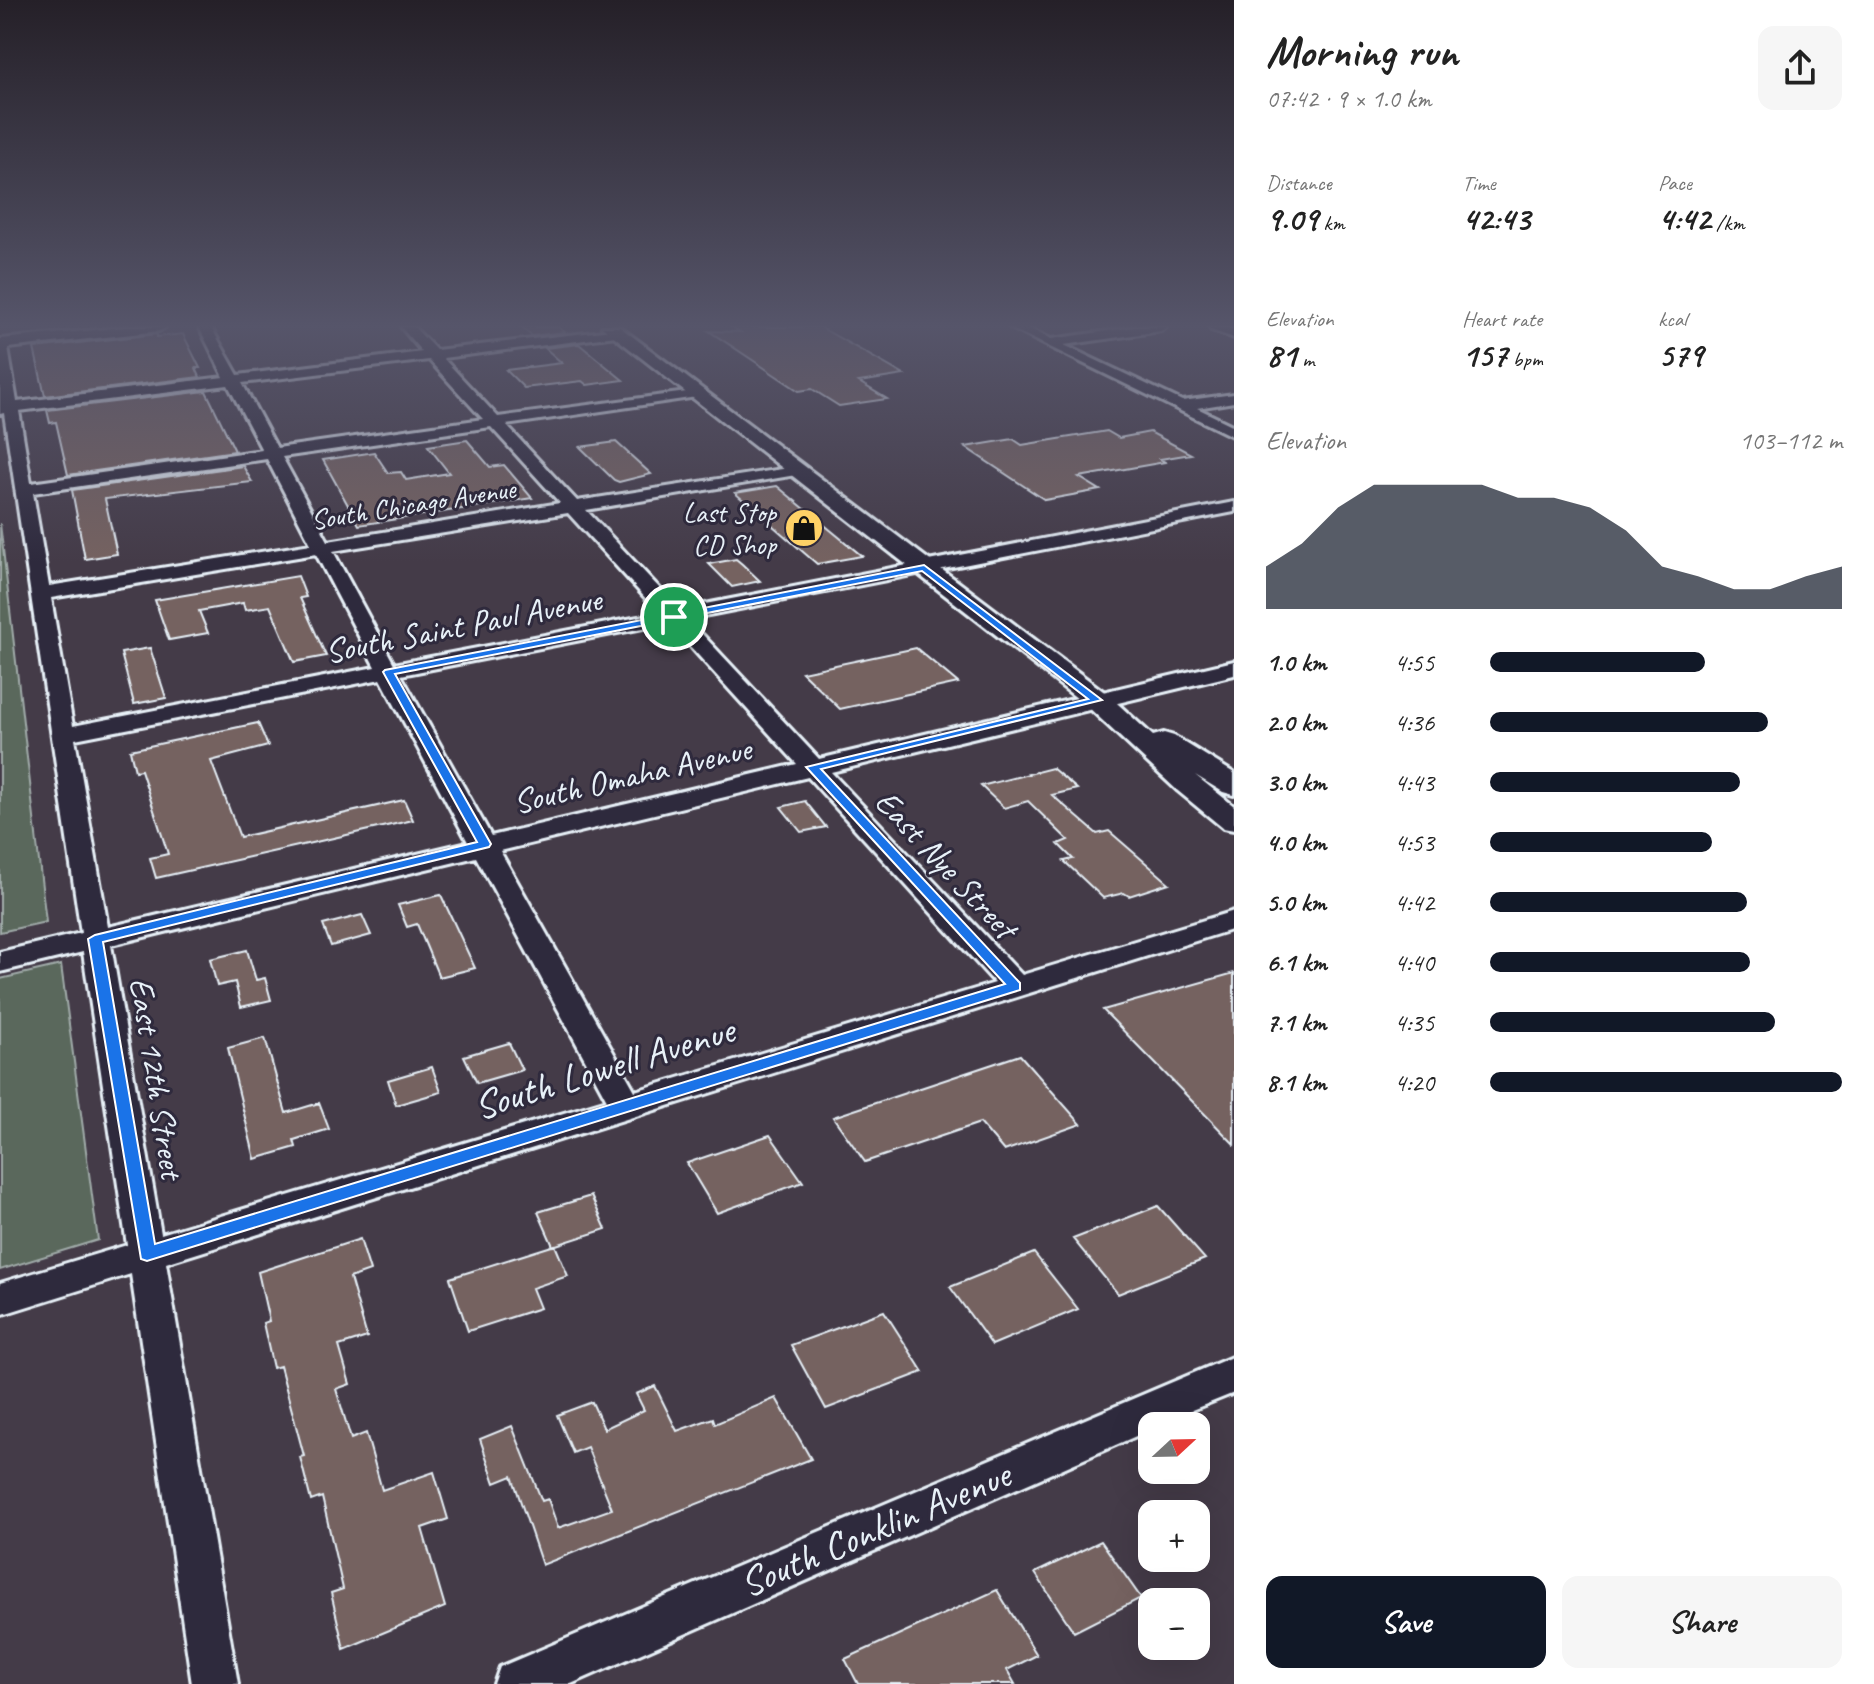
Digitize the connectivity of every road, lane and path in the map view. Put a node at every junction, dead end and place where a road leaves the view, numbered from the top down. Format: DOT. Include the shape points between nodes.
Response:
graph roads {
  1 [pos="33,406"];
  2 [pos="248,406"];
  3 [pos="479,406"];
  4 [pos="609,406"];
  5 [pos="713,406"];
  6 [pos="1181,406"];
  7 [pos="6,409"];
  8 [pos="494,422"];
  9 [pos="1234,432"];
  10 [pos="273,453"];
  11 [pos="796,470"];
  12 [pos="23,489"];
  13 [pos="570,507"];
  14 [pos="1234,507"];
  15 [pos="322,547"];
  16 [pos="924,568"];
  17 [pos="39,594"];
  18 [pos="674,617"];
  19 [pos="1234,668"];
  20 [pos="388,672"];
  21 [pos="1097,700"];
  22 [pos="61,735"];
  23 [pos="812,767"];
  24 [pos="1234,786"];
  25 [pos="1234,821"];
  26 [pos="484,844"];
  27 [pos="1234,920"];
  28 [pos="95,939"];
  29 [pos="0,962"];
  30 [pos="1015,986"];
  31 [pos="626,1105"];
  32 [pos="147,1254"];
  33 [pos="0,1299"];
  34 [pos="1234,1374"];
  35 [pos="215,1684"];
  36 [pos="517,1684"];
  1 -- 7 [label="street"];
  2 -- 10 [label="street"];
  3 -- 8 [label="street, East Nye Street"];
  4 -- 8 [label="street"];
  5 -- 11 [label="main road"];
  6 -- 9 [label="street"];
  7 -- 12 [label="street, East 12th Street"];
  8 -- 10 [label="street"];
  8 -- 13 [label="street, East Nye Street"];
  10 -- 12 [label="street"];
  10 -- 15 [label="street"];
  11 -- 13 [label="street, South Chicago Avenue"];
  11 -- 16 [label="main road"];
  12 -- 17 [label="street, East 12th Street"];
  13 -- 15 [label="street, South Chicago Avenue"];
  13 -- 18 [label="street, East Nye Street"];
  14 -- 16 [label="street, South Saint Paul Avenue"];
  15 -- 17 [label="street, South Chicago Avenue"];
  15 -- 20 [label="street"];
  16 -- 18 [label="street, South Saint Paul Avenue"];
  16 -- 21 [label="main road"];
  17 -- 22 [label="street, East 12th Street"];
  18 -- 20 [label="street, South Saint Paul Avenue"];
  18 -- 23 [label="street, East Nye Street"];
  19 -- 21 [label="street, South Omaha Avenue"];
  20 -- 22 [label="street, South Saint Paul Avenue"];
  20 -- 26 [label="street"];
  21 -- 23 [label="street, South Omaha Avenue"];
  21 -- 24 [label="main road"];
  21 -- 25 [label="main road"];
  22 -- 28 [label="street, East 12th Street"];
  23 -- 26 [label="street, South Omaha Avenue"];
  23 -- 30 [label="street, East Nye Street"];
  26 -- 28 [label="street, South Omaha Avenue"];
  26 -- 31 [label="street"];
  27 -- 30 [label="street, South Lowell Avenue"];
  28 -- 29 [label="street, South Omaha Avenue"];
  28 -- 32 [label="street, East 12th Street"];
  30 -- 31 [label="street, South Lowell Avenue"];
  31 -- 32 [label="street, South Lowell Avenue"];
  32 -- 33 [label="street, South Lowell Avenue"];
  32 -- 35 [label="street, East 12th Street"];
  34 -- 36 [label="street, South Conklin Avenue"];
}
